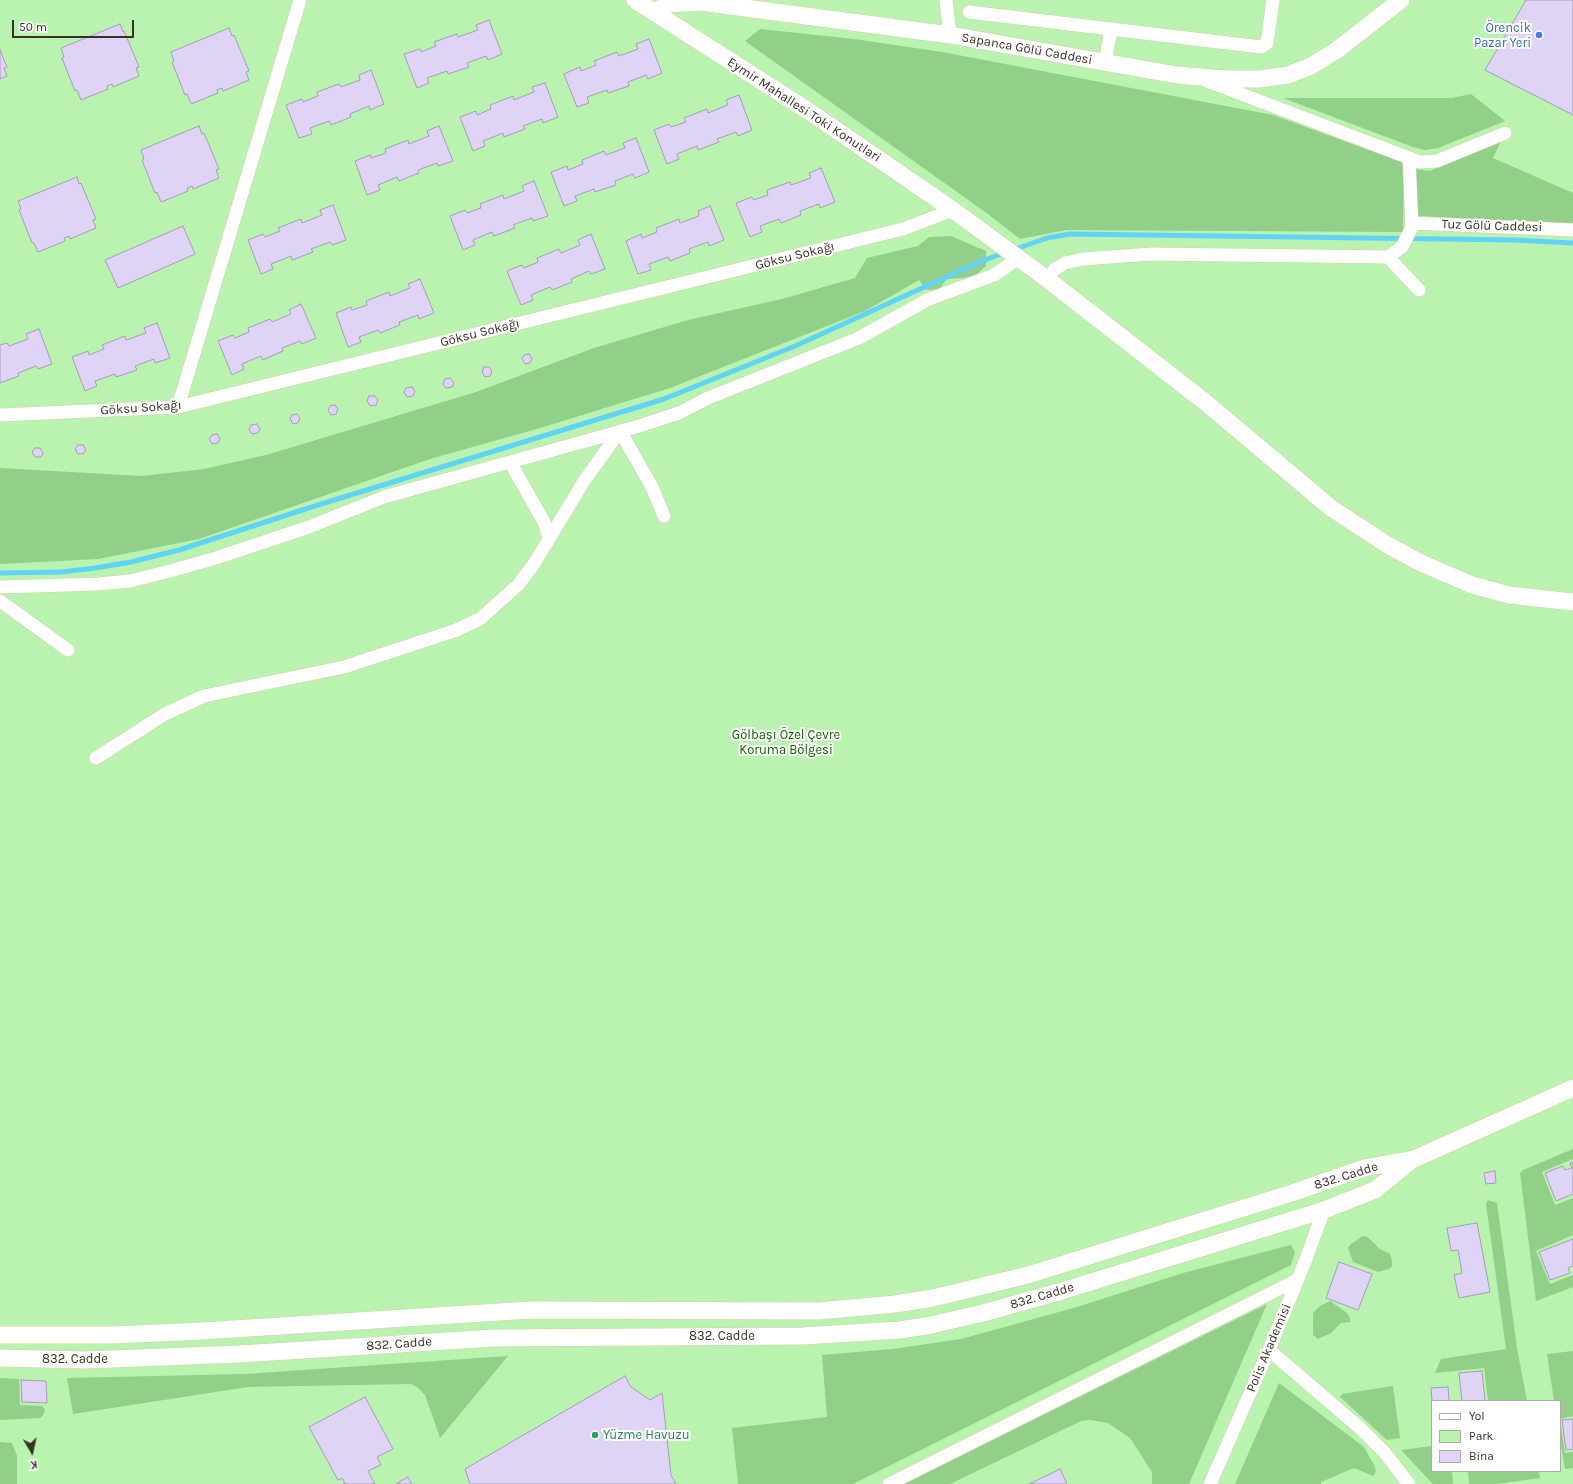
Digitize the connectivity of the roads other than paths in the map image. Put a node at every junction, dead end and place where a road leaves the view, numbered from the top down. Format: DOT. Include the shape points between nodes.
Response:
graph roads {
  1 [pos="300,0"];
  2 [pos="635,0"];
  3 [pos="946,0"];
  4 [pos="1273,0"];
  5 [pos="1401,0"];
  6 [pos="654,12"];
  7 [pos="969,12"];
  8 [pos="1111,29"];
  9 [pos="950,35"];
  10 [pos="1106,63"];
  11 [pos="1195,76"];
  12 [pos="1505,133"];
  13 [pos="1409,158"];
  14 [pos="953,210"];
  15 [pos="1411,228"];
  16 [pos="1573,230"];
  17 [pos="1388,257"];
  18 [pos="1019,258"];
  19 [pos="1047,279"];
  20 [pos="1419,290"];
  21 [pos="178,407"];
  22 [pos="0,415"];
  23 [pos="620,431"];
  24 [pos="510,462"];
  25 [pos="664,516"];
  26 [pos="549,538"];
  27 [pos="0,587"];
  28 [pos="0,601"];
  29 [pos="1573,602"];
  30 [pos="68,650"];
  31 [pos="96,758"];
  32 [pos="1573,1088"];
  33 [pos="1414,1159"];
  34 [pos="1324,1210"];
  35 [pos="1297,1280"];
  36 [pos="614,1310"];
  37 [pos="0,1335"];
  38 [pos="614,1336"];
  39 [pos="1269,1350"];
  40 [pos="0,1358"];
  41 [pos="890,1484"];
  42 [pos="1210,1484"];
  43 [pos="1409,1484"];
  1 -- 21 [label="street"];
  2 -- 6 [label="street"];
  3 -- 9 [label="street"];
  4 -- 8 [label="street" via="1267,43 1261,47"];
  5 -- 11 [label="street, Sapanca Gölü Caddesi" via="1337,50 1311,66 1288,75 1259,79"];
  6 -- 9 [label="street, Sapanca Gölü Caddesi" via="669,4 700,2"];
  6 -- 14 [label="street, Eymir Mahallesi Toki Konutlari" via="810,112"];
  7 -- 8 [label="street"];
  8 -- 10 [label="street"];
  9 -- 10 [label="street, Sapanca Gölü Caddesi"];
  10 -- 11 [label="street, Sapanca Gölü Caddesi"];
  11 -- 13 [label="street"];
  12 -- 13 [label="street" via="1437,161 1429,163"];
  13 -- 15 [label="street"];
  14 -- 18 [label="street, Eymir Mahallesi Toki Konutlari"];
  14 -- 21 [label="street, Göksu Sokağı" via="903,229"];
  15 -- 16 [label="street, Tuz Gölü Caddesi"];
  15 -- 17 [label="street" via="1402,247"];
  17 -- 19 [label="street" via="1151,254 1065,263 1055,269"];
  17 -- 20 [label="street"];
  18 -- 19 [label="street, Eymir Mahallesi Toki Konutlari"];
  18 -- 23 [label="street" via="994,275 927,300 859,338 708,398 679,413"];
  19 -- 29 [label="street, Eymir Mahallesi Toki Konutlari" via="1205,402 1331,508 1386,544 1419,562 1472,585 1509,595"];
  21 -- 22 [label="street, Göksu Sokağı"];
  23 -- 24 [label="street"];
  23 -- 25 [label="street" via="652,487"];
  23 -- 26 [label="street" via="584,481"];
  24 -- 26 [label="street" via="544,522"];
  24 -- 27 [label="street" via="384,497 309,527 216,558 130,581"];
  26 -- 31 [label="street" via="518,585 480,619 454,631 344,667 204,696 165,714"];
  28 -- 30 [label="street"];
  32 -- 33 [label="street, 832. Cadde"];
  33 -- 34 [label="street, 832. Cadde" via="1375,1190"];
  33 -- 36 [label="street, 832. Cadde" via="1364,1168 1036,1272 933,1298 818,1311"];
  34 -- 35 [label="street, Polis Akademisi"];
  34 -- 38 [label="street, 832. Cadde" via="1062,1291 932,1325 886,1331 803,1336"];
  35 -- 39 [label="street, Polis Akademisi"];
  35 -- 41 [label="street"];
  36 -- 37 [label="street, 832. Cadde" via="464,1313 127,1334"];
  36 -- 38 [label="street"];
  38 -- 40 [label="street, 832. Cadde" via="494,1338 108,1360"];
  39 -- 42 [label="street, Polis Akademisi"];
  39 -- 43 [label="street" via="1360,1428 1385,1453"];
}
